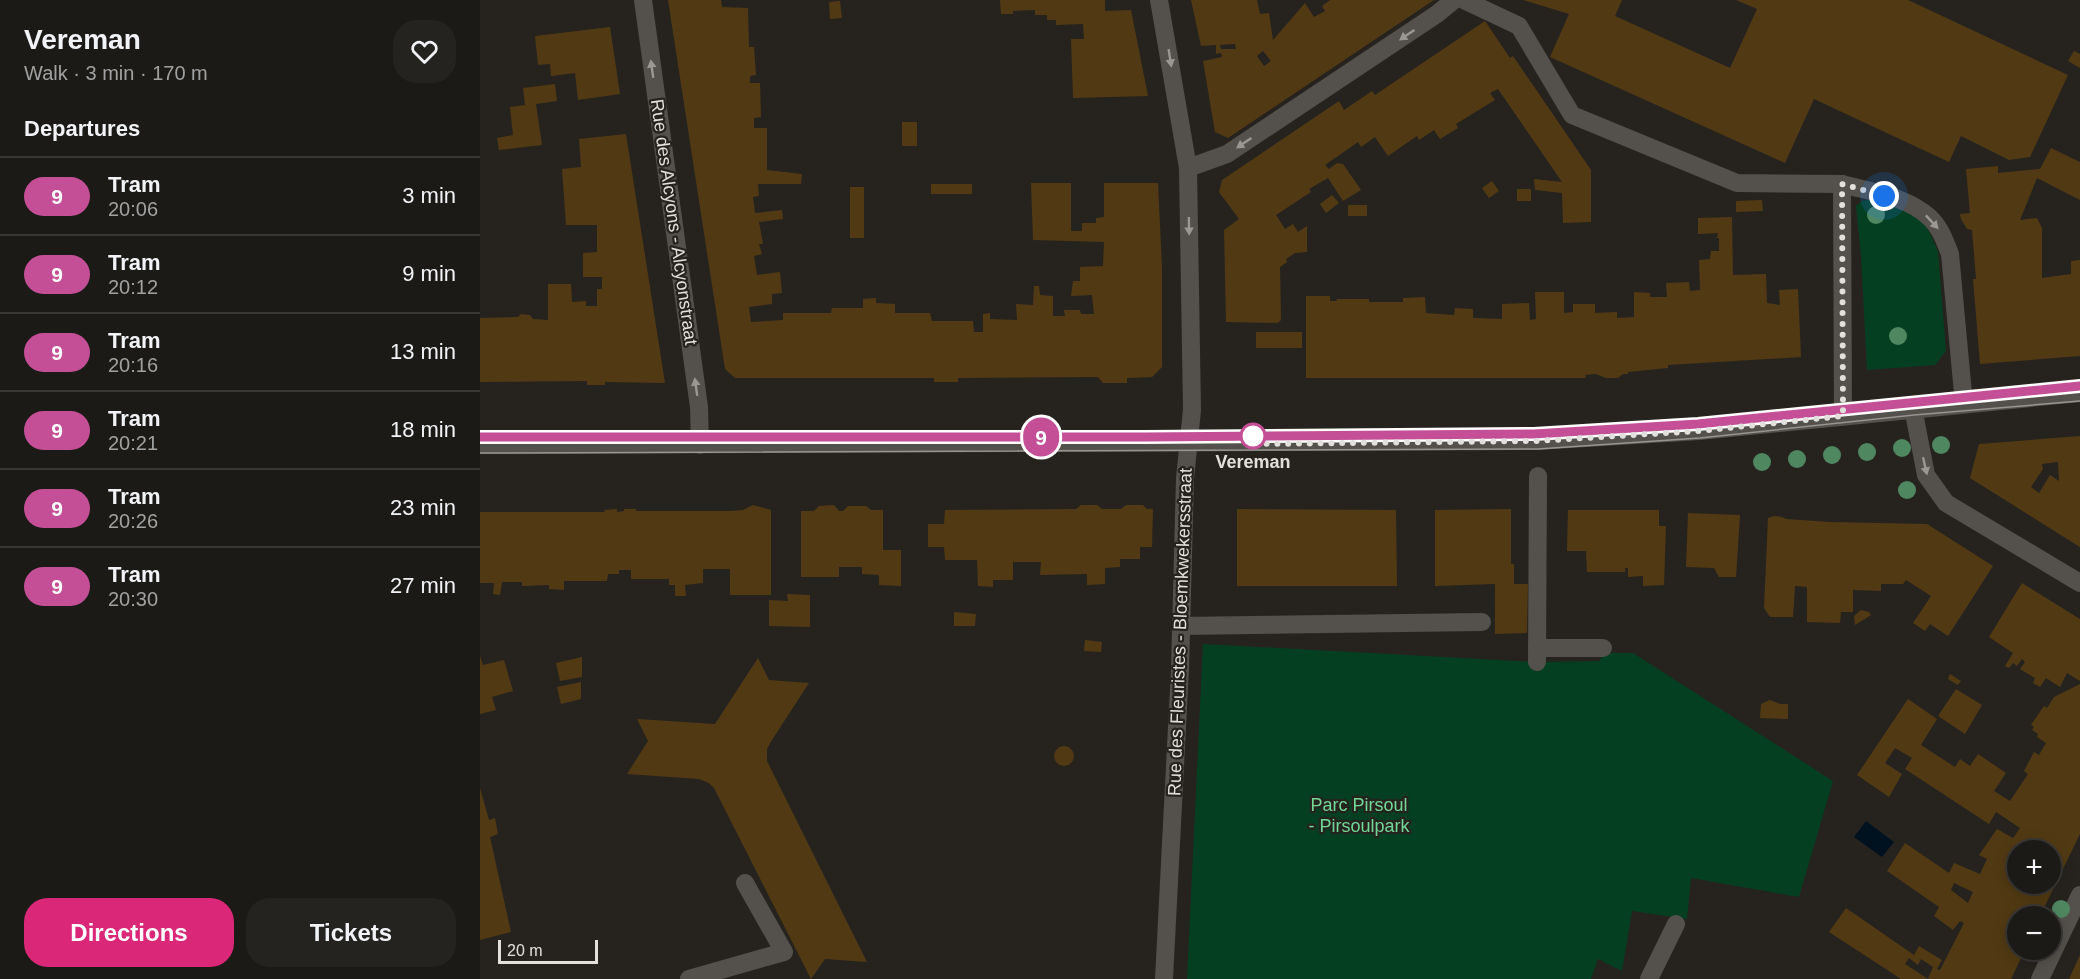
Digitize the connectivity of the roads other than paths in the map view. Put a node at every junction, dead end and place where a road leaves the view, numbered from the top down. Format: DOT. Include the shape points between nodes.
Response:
graph roads {
  1 [pos="643,0"];
  2 [pos="1159,0"];
  3 [pos="1454,0"];
  4 [pos="1464,0"];
  5 [pos="1188,168"];
  6 [pos="1842,184"];
  7 [pos="2080,393"];
  8 [pos="1964,404"];
  9 [pos="1913,408"];
  10 [pos="1843,416"];
  11 [pos="1189,444"];
  12 [pos="480,445"];
  13 [pos="700,445"];
  14 [pos="1538,476"];
  15 [pos="2080,583"];
  16 [pos="1482,622"];
  17 [pos="1181,626"];
  18 [pos="1603,648"];
  19 [pos="746,883"];
  20 [pos="2080,895"];
  21 [pos="1676,924"];
  22 [pos="689,979"];
  23 [pos="1164,979"];
  24 [pos="1649,979"];
  25 [pos="2040,979"];
  13 -- 1 [label="street, Rue des Alcyons - Alcyonstraat, one-way" via="699,407"];
  2 -- 5 [label="street, Rue des Fleuristes - Bloemkwekersstraat, one-way"];
  3 -- 5 [label="street, one-way" via="1227,154"];
  4 -- 6 [label="street" via="1519,26 1572,115 1737,183"];
  5 -- 11 [label="street, Rue des Fleuristes - Bloemkwekersstraat, one-way" via="1192,410"];
  6 -- 8 [label="street, one-way" via="1905,202 1930,217 1942,234 1950,254"];
  6 -- 10 [label="street"];
  7 -- 8 [label="street"];
  8 -- 9 [label="street"];
  9 -- 10 [label="street"];
  9 -- 15 [label="street, one-way" via="1926,475 1946,504"];
  10 -- 11 [label="street" via="1699,431 1537,441"];
  11 -- 13 [label="street"];
  11 -- 17 [label="street, Rue des Fleuristes - Bloemkwekersstraat" via="1184,488"];
  12 -- 13 [label="street"];
  14 -- 18 [label="street" via="1537,655"];
  16 -- 17 [label="street"];
  17 -- 23 [label="street, Rue des Fleuristes - Bloemkwekersstraat"];
  19 -- 22 [label="street" via="784,952"];
  20 -- 25 [label="street"];
  21 -- 24 [label="street"];
}
